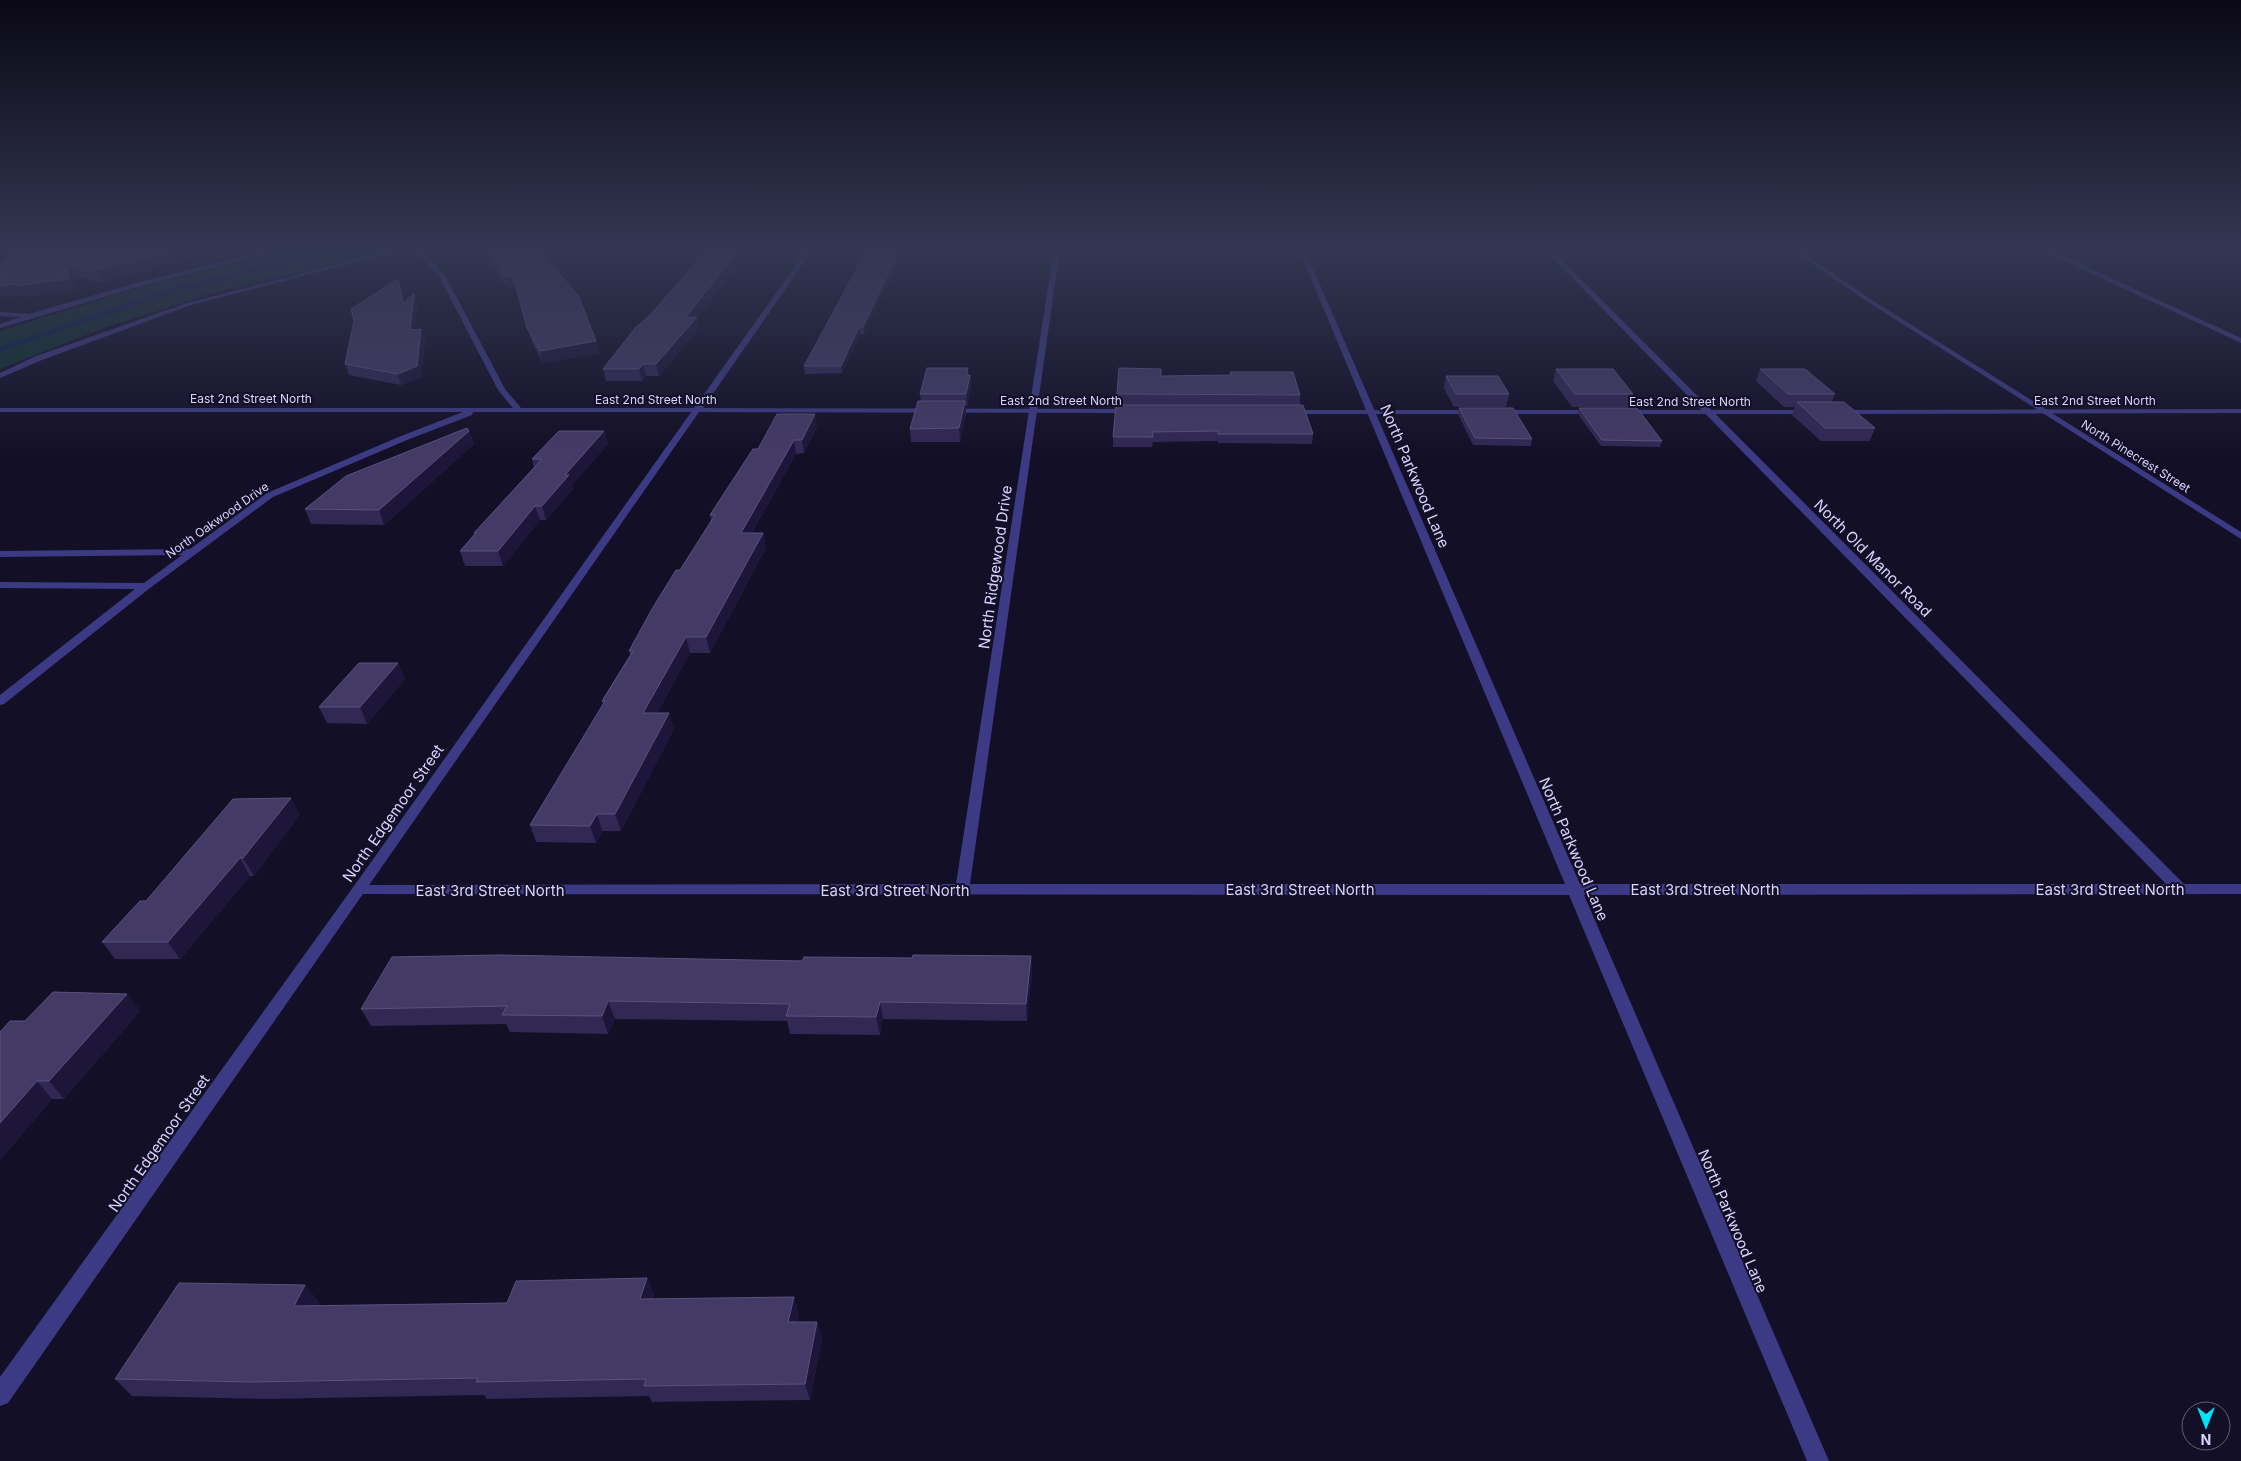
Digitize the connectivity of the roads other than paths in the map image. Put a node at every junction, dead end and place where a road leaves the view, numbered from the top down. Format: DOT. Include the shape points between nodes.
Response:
graph roads {
  1 [pos="29,316"];
  2 [pos="155,316"];
  3 [pos="463,316"];
  4 [pos="763,316"];
  5 [pos="1047,316"];
  6 [pos="1330,316"];
  7 [pos="1613,316"];
  8 [pos="1897,316"];
  9 [pos="2186,316"];
  10 [pos="0,326"];
  11 [pos="2241,342"];
  12 [pos="0,376"];
  13 [pos="0,410"];
  14 [pos="479,410"];
  15 [pos="519,410"];
  16 [pos="696,410"];
  17 [pos="1032,411"];
  18 [pos="1144,411"];
  19 [pos="2241,411"];
  20 [pos="1274,412"];
  21 [pos="1371,412"];
  22 [pos="1481,412"];
  23 [pos="1491,412"];
  24 [pos="1607,412"];
  25 [pos="1617,412"];
  26 [pos="1707,412"];
  27 [pos="1814,412"];
  28 [pos="1824,412"];
  29 [pos="2045,412"];
  30 [pos="2241,536"];
  31 [pos="193,552"];
  32 [pos="0,554"];
  33 [pos="0,585"];
  34 [pos="146,586"];
  35 [pos="0,701"];
  36 [pos="1574,889"];
  37 [pos="2180,889"];
  38 [pos="2241,889"];
  39 [pos="359,890"];
  40 [pos="962,890"];
  41 [pos="0,1395"];
  42 [pos="1818,1461"];
  1 -- 10 [label="street"];
  2 -- 12 [label="street" via="39,358"];
  3 -- 15 [label="street" via="502,390"];
  4 -- 16 [label="street, North Edgemoor Street"];
  5 -- 17 [label="street, North Ridgewood Drive"];
  6 -- 21 [label="street, North Parkwood Lane"];
  7 -- 26 [label="street, North Old Manor Road"];
  8 -- 29 [label="street, North Pinecrest Street"];
  9 -- 11 [label="street"];
  13 -- 14 [label="street, East 2nd Street North"];
  14 -- 15 [label="street, East 2nd Street North"];
  14 -- 31 [label="street, North Oakwood Drive" via="270,495"];
  15 -- 16 [label="street, East 2nd Street North"];
  16 -- 17 [label="street, East 2nd Street North"];
  16 -- 39 [label="street, North Edgemoor Street"];
  17 -- 18 [label="street, East 2nd Street North"];
  17 -- 40 [label="street, North Ridgewood Drive"];
  19 -- 29 [label="street, East 2nd Street North"];
  20 -- 21 [label="street"];
  21 -- 22 [label="street"];
  21 -- 36 [label="street, North Parkwood Lane"];
  23 -- 24 [label="street, East 2nd Street North"];
  25 -- 26 [label="street, East 2nd Street North"];
  26 -- 27 [label="street, East 2nd Street North"];
  26 -- 37 [label="street, North Old Manor Road"];
  28 -- 29 [label="street, East 2nd Street North"];
  29 -- 30 [label="street, North Pinecrest Street"];
  31 -- 32 [label="street"];
  31 -- 34 [label="street, North Oakwood Drive"];
  33 -- 34 [label="street"];
  34 -- 35 [label="street, North Oakwood Drive"];
  36 -- 37 [label="street, East 3rd Street North"];
  36 -- 40 [label="street, East 3rd Street North"];
  36 -- 42 [label="street, North Parkwood Lane"];
  37 -- 38 [label="street, East 3rd Street North"];
  39 -- 40 [label="street, East 3rd Street North"];
  39 -- 41 [label="street, North Edgemoor Street"];
}
